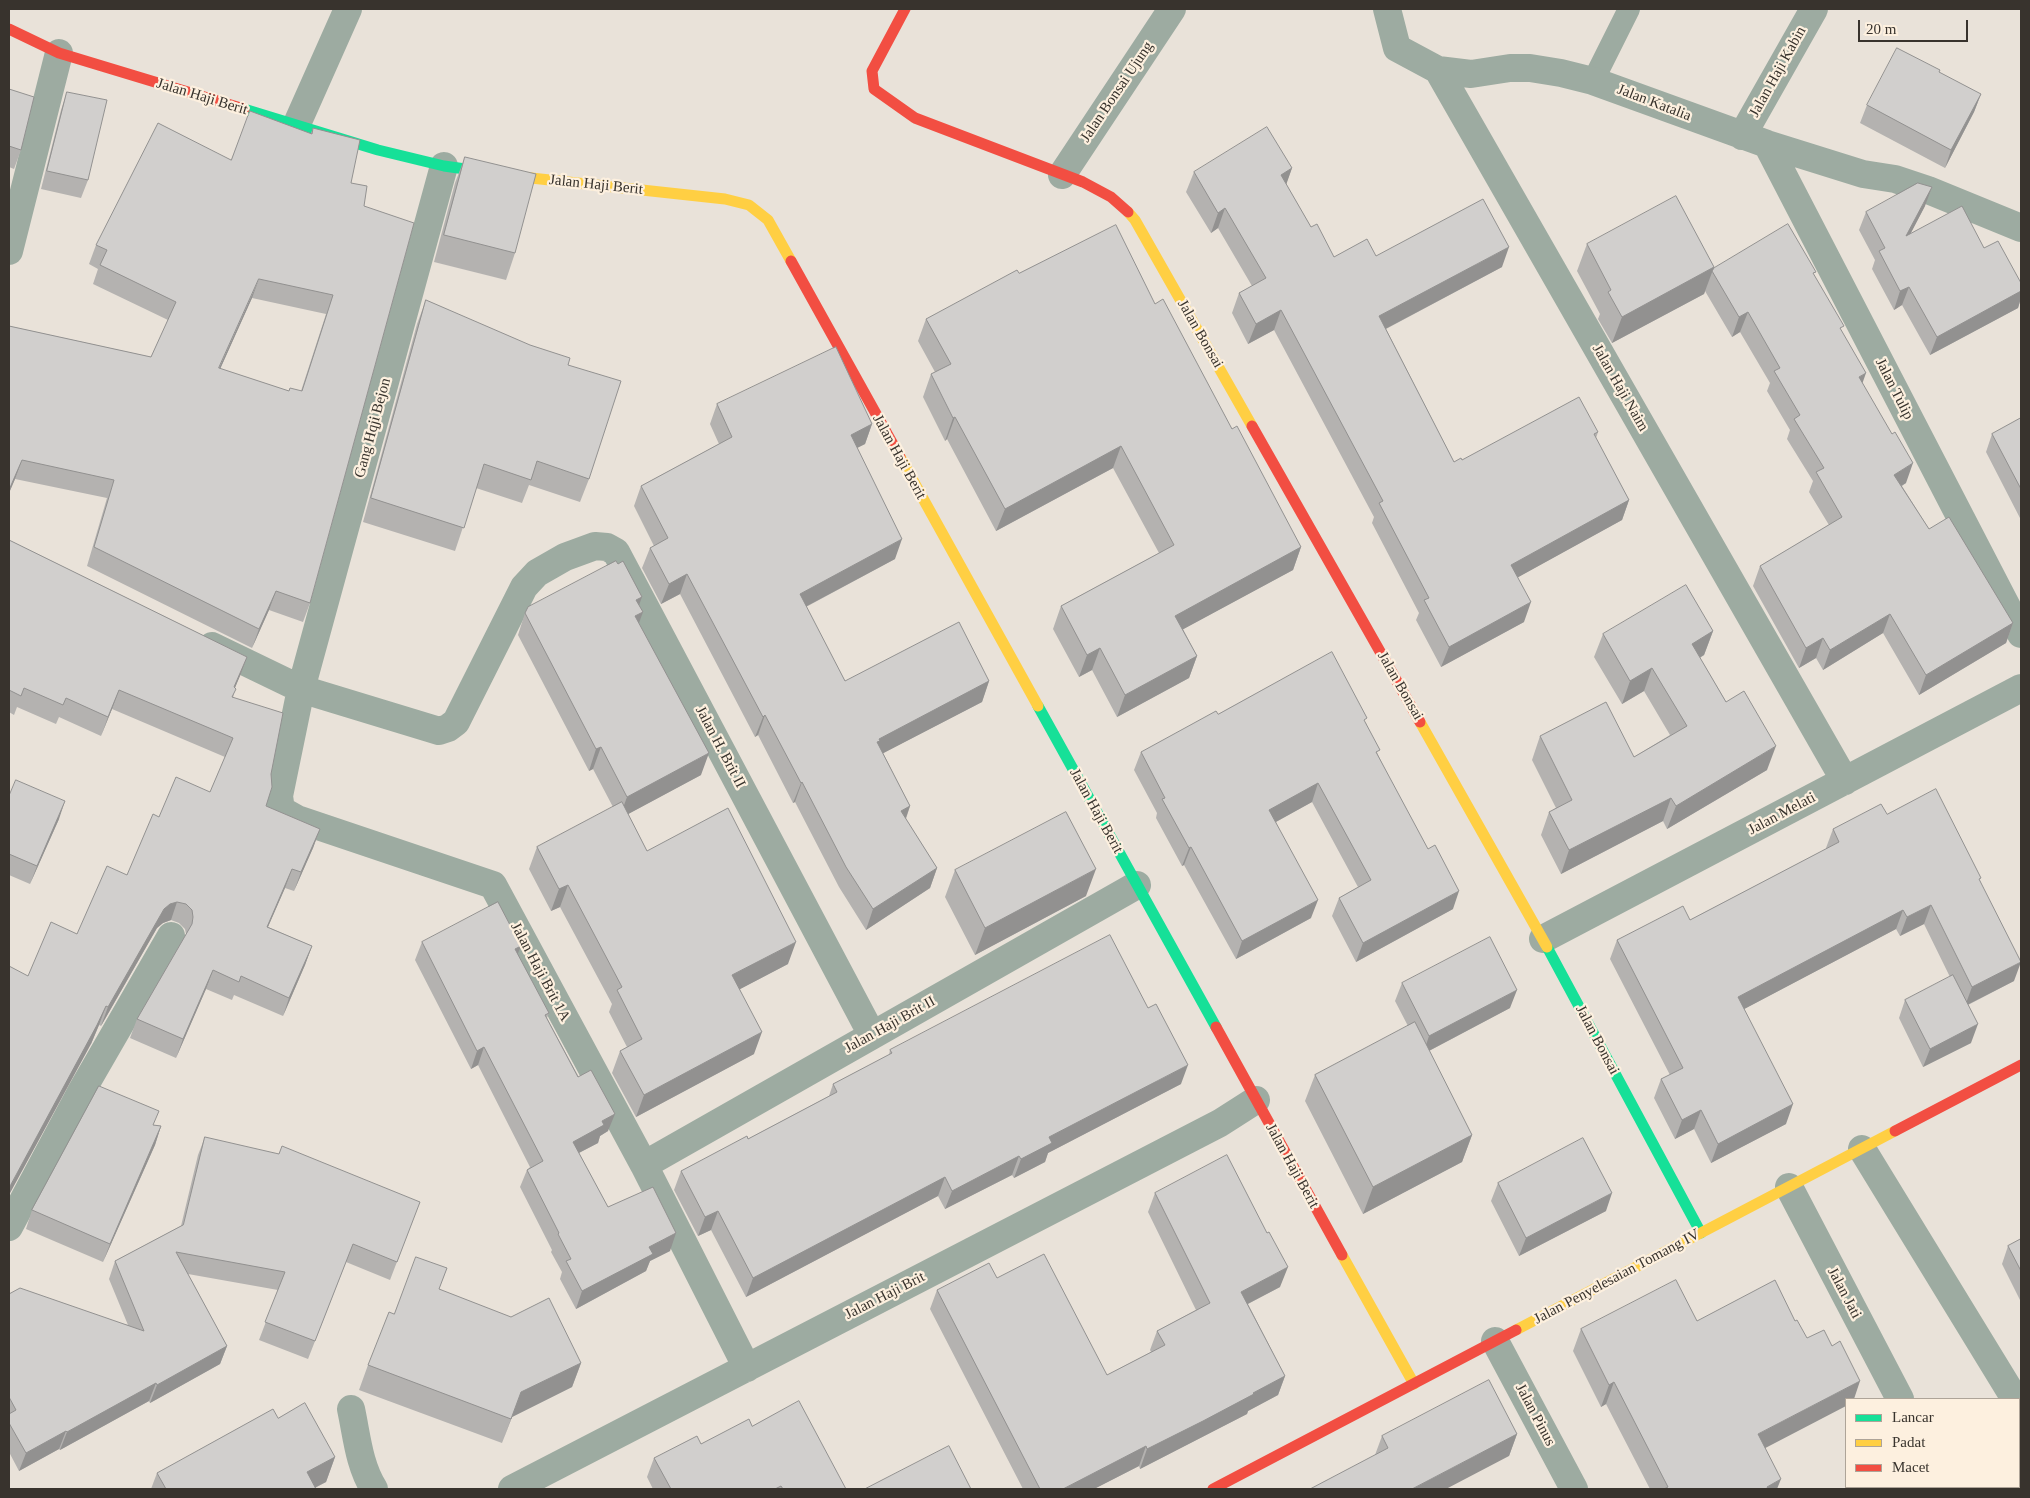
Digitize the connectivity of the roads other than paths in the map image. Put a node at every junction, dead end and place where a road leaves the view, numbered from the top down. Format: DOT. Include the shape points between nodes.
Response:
graph roads {
  1 [pos="348,9"];
  2 [pos="906,9"];
  3 [pos="1172,9"];
  4 [pos="1387,9"];
  5 [pos="1630,9"];
  6 [pos="1814,9"];
  7 [pos="9,29"];
  8 [pos="59,53"];
  9 [pos="1438,70"];
  10 [pos="1593,81"];
  11 [pos="296,126"];
  12 [pos="1754,140"];
  13 [pos="444,166"];
  14 [pos="1062,175"];
  15 [pos="2021,228"];
  16 [pos="11,235"];
  17 [pos="186,633"];
  18 [pos="2021,634"];
  19 [pos="2021,688"];
  20 [pos="301,690"];
  21 [pos="1845,781"];
  22 [pos="1137,885"];
  23 [pos="171,936"];
  24 [pos="1542,939"];
  25 [pos="872,1035"];
  26 [pos="2021,1065"];
  27 [pos="1256,1100"];
  28 [pos="1862,1149"];
  29 [pos="644,1165"];
  30 [pos="1790,1187"];
  31 [pos="9,1227"];
  32 [pos="1701,1233"];
  33 [pos="1495,1341"];
  34 [pos="747,1368"];
  35 [pos="1414,1384"];
  36 [pos="1899,1398"];
  37 [pos="2014,1398"];
  38 [pos="351,1409"];
  39 [pos="374,1489"];
  40 [pos="512,1489"];
  41 [pos="1213,1489"];
  42 [pos="1574,1489"];
  1 -- 11 [label="street"];
  2 -- 14 [label="street, Jalan Bonsai" via="872,71 874,89 915,118"];
  3 -- 14 [label="street, Jalan Bonsai Ujung"];
  4 -- 9 [label="street" via="1397,48"];
  5 -- 10 [label="lane"];
  6 -- 12 [label="street, Jalan Haji Kabin"];
  7 -- 8 [label="street, Jalan Haji Berit"];
  8 -- 11 [label="street, Jalan Haji Berit"];
  8 -- 16 [label="street"];
  9 -- 10 [label="street, Jalan Katalia" via="1471,74 1530,68"];
  9 -- 21 [label="street, Jalan Haji Naim"];
  10 -- 12 [label="street, Jalan Katalia"];
  11 -- 13 [label="street, Jalan Haji Berit"];
  12 -- 15 [label="street, Jalan Katalia" via="1863,174 1928,190"];
  12 -- 18 [label="street, Jalan Tulip"];
  13 -- 20 [label="street, Gang Hqji Bejon"];
  13 -- 22 [label="street, Jalan Haji Berit" via="725,199 749,204 768,220"];
  14 -- 24 [label="street, Jalan Bonsai" via="1082,180 1104,192 1124,206 1135,220"];
  17 -- 20 [label="street"];
  19 -- 21 [label="street, Jalan Melati"];
  20 -- 25 [label="street, Jalan H. Brit II" via="439,731 448,728 456,722 524,587 537,573 595,546 616,552"];
  20 -- 29 [label="street, Jalan Haji Brit 1A" via="279,796 281,810 297,819 493,886"];
  21 -- 24 [label="street, Jalan Melati"];
  22 -- 25 [label="street, Jalan Haji Brit II"];
  22 -- 27 [label="street, Jalan Haji Berit"];
  23 -- 31 [label="street" via="80,1092"];
  24 -- 32 [label="street, Jalan Bonsai"];
  25 -- 29 [label="street, Jalan Haji Brit II"];
  26 -- 28 [label="street, Jalan Penyelesaian Tomang IV"];
  27 -- 34 [label="street, Jalan Haji Brit" via="1220,1123"];
  27 -- 35 [label="street, Jalan Haji Berit"];
  28 -- 30 [label="street, Jalan Penyelesaian Tomang IV"];
  28 -- 37 [label="street"];
  29 -- 34 [label="street, Jalan Haji Brit 1A"];
  30 -- 32 [label="street, Jalan Penyelesaian Tomang IV"];
  30 -- 36 [label="street, Jalan Jati"];
  32 -- 33 [label="street, Jalan Penyelesaian Tomang IV"];
  33 -- 35 [label="street, Jalan Penyelesaian Tomang IV"];
  33 -- 42 [label="street, Jalan Pinus"];
  34 -- 40 [label="street, Jalan Haji Brit"];
  35 -- 41 [label="street, Jalan Penyelesaian Tomang IV"];
  38 -- 39 [label="street" via="362,1462"];
}
